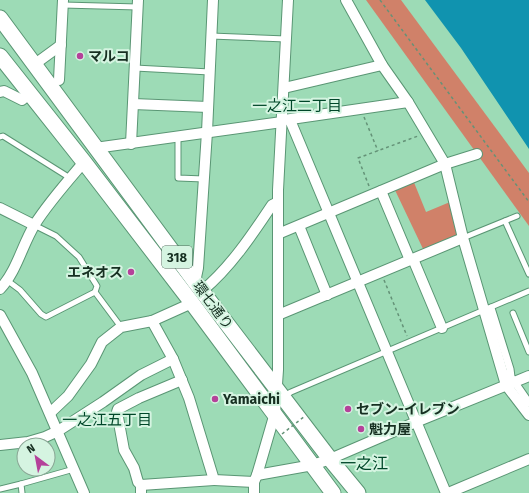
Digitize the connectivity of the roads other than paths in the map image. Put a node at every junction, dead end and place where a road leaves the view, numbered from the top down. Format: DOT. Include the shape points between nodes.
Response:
graph roads {
  1 [pos="213,0"];
  2 [pos="288,0"];
  3 [pos="346,0"];
  4 [pos="63,2"];
  5 [pos="138,4"];
  6 [pos="0,18"];
  7 [pos="211,36"];
  8 [pos="286,39"];
  9 [pos="61,44"];
  10 [pos="0,56"];
  11 [pos="35,64"];
  12 [pos="382,65"];
  13 [pos="135,68"];
  14 [pos="210,72"];
  15 [pos="59,80"];
  16 [pos="284,88"];
  17 [pos="1,90"];
  18 [pos="30,94"];
  19 [pos="408,102"];
  20 [pos="133,104"];
  21 [pos="208,107"];
  22 [pos="284,120"];
  23 [pos="207,132"];
  24 [pos="178,136"];
  25 [pos="0,137"];
  26 [pos="131,144"];
  27 [pos="95,148"];
  28 [pos="477,154"];
  29 [pos="84,162"];
  30 [pos="445,164"];
  31 [pos="70,178"];
  32 [pos="204,179"];
  33 [pos="377,193"];
  34 [pos="278,202"];
  35 [pos="0,208"];
  36 [pos="329,213"];
  37 [pos="517,216"];
  38 [pos="505,221"];
  39 [pos="34,225"];
  40 [pos="299,226"];
  41 [pos="278,234"];
  42 [pos="463,238"];
  43 [pos="412,260"];
  44 [pos="529,274"];
  45 [pos="8,281"];
  46 [pos="358,282"];
  47 [pos="199,287"];
  48 [pos="0,289"];
  49 [pos="529,291"];
  50 [pos="95,292"];
  51 [pos="327,295"];
  52 [pos="192,303"];
  53 [pos="488,310"];
  54 [pos="513,313"];
  55 [pos="0,315"];
  56 [pos="278,315"];
  57 [pos="152,321"];
  58 [pos="122,327"];
  59 [pos="442,328"];
  60 [pos="387,352"];
  61 [pos="529,352"];
  62 [pos="173,359"];
  63 [pos="529,376"];
  64 [pos="182,380"];
  65 [pos="510,383"];
  66 [pos="280,393"];
  67 [pos="529,403"];
  68 [pos="50,413"];
  69 [pos="274,413"];
  70 [pos="529,415"];
  71 [pos="416,422"];
  72 [pos="58,431"];
  73 [pos="0,445"];
  74 [pos="330,459"];
  75 [pos="529,459"];
  76 [pos="313,465"];
  77 [pos="74,469"];
  78 [pos="256,479"];
  79 [pos="214,480"];
  80 [pos="21,484"];
  81 [pos="0,489"];
  82 [pos="141,489"];
  83 [pos="22,493"];
  84 [pos="84,493"];
  85 [pos="254,493"];
  86 [pos="334,493"];
  87 [pos="358,493"];
  88 [pos="447,493"];
  1 -- 7 [label="street"];
  2 -- 8 [label="street"];
  3 -- 12 [label="street"];
  4 -- 5 [label="lane"];
  4 -- 9 [label="street"];
  5 -- 13 [label="street"];
  6 -- 11 [label="main road, 環七通り / 318"];
  7 -- 8 [label="lane"];
  7 -- 14 [label="street"];
  8 -- 16 [label="street"];
  9 -- 11 [label="street"];
  9 -- 15 [label="street"];
  10 -- 18 [label="main road, 環七通り / 318"];
  11 -- 27 [label="main road, 環七通り / 318"];
  12 -- 16 [label="street"];
  12 -- 19 [label="street"];
  13 -- 14 [label="lane"];
  13 -- 20 [label="street"];
  14 -- 21 [label="street"];
  16 -- 22 [label="street"];
  17 -- 18 [label="street" via="22,100"];
  18 -- 29 [label="main road, 環七通り / 318"];
  19 -- 22 [label="street"];
  19 -- 30 [label="street"];
  20 -- 21 [label="street"];
  20 -- 26 [label="street"];
  21 -- 23 [label="street"];
  22 -- 23 [label="street"];
  22 -- 34 [label="street"];
  22 -- 36 [label="street"];
  23 -- 24 [label="street"];
  23 -- 32 [label="street"];
  24 -- 26 [label="street"];
  24 -- 32 [label="lane" via="178,178"];
  25 -- 31 [label="lane" via="3,136"];
  26 -- 27 [label="street"];
  27 -- 47 [label="main road, 環七通り / 318"];
  28 -- 30 [label="street"];
  29 -- 31 [label="street"];
  29 -- 52 [label="main road, 環七通り / 318"];
  30 -- 33 [label="street"];
  30 -- 42 [label="street"];
  31 -- 39 [label="street"];
  32 -- 47 [label="street"];
  33 -- 36 [label="street"];
  33 -- 43 [label="street"];
  34 -- 41 [label="street"];
  34 -- 47 [label="street" via="272,205 249,239 211,284"];
  35 -- 39 [label="street"];
  36 -- 40 [label="street"];
  36 -- 46 [label="street"];
  37 -- 38 [label="lane"];
  38 -- 42 [label="lane"];
  38 -- 44 [label="lane"];
  39 -- 45 [label="street"];
  39 -- 50 [label="lane" via="56,236 79,257 97,286"];
  40 -- 41 [label="street"];
  40 -- 51 [label="street"];
  41 -- 56 [label="street"];
  42 -- 43 [label="street"];
  42 -- 53 [label="street"];
  43 -- 46 [label="street"];
  43 -- 59 [label="street"];
  45 -- 48 [label="street"];
  45 -- 50 [label="lane" via="46,317"];
  46 -- 51 [label="street"];
  46 -- 60 [label="street"];
  47 -- 66 [label="main road, 環七通り / 318"];
  49 -- 53 [label="lane"];
  50 -- 58 [label="lane"];
  51 -- 56 [label="street"];
  52 -- 57 [label="street"];
  52 -- 69 [label="main road, 環七通り / 318"];
  53 -- 59 [label="lane"];
  53 -- 65 [label="street"];
  54 -- 61 [label="lane"];
  55 -- 68 [label="street" via="32,373"];
  56 -- 66 [label="street"];
  57 -- 58 [label="street"];
  57 -- 62 [label="street"];
  58 -- 68 [label="street" via="102,342 91,364 68,396"];
  59 -- 60 [label="lane"];
  60 -- 66 [label="lane" via="291,392"];
  60 -- 71 [label="street"];
  62 -- 64 [label="street"];
  62 -- 72 [label="street" via="141,375"];
  63 -- 65 [label="street"];
  64 -- 79 [label="street"];
  64 -- 82 [label="street" via="118,409 124,450"];
  65 -- 67 [label="street"];
  65 -- 70 [label="street"];
  65 -- 71 [label="street"];
  66 -- 69 [label="street"];
  66 -- 74 [label="main road, 環七通り / 318"];
  68 -- 72 [label="street"];
  69 -- 76 [label="main road, 環七通り / 318"];
  69 -- 78 [label="street"];
  71 -- 74 [label="street"];
  71 -- 88 [label="street"];
  72 -- 73 [label="street" via="28,442"];
  72 -- 77 [label="street"];
  74 -- 76 [label="street"];
  74 -- 87 [label="main road, 環七通り / 318"];
  75 -- 88 [label="street"];
  76 -- 78 [label="street"];
  76 -- 86 [label="main road, 環七通り / 318"];
  77 -- 80 [label="lane"];
  77 -- 84 [label="street"];
  78 -- 79 [label="street"];
  78 -- 85 [label="street"];
  79 -- 82 [label="street"];
  80 -- 81 [label="lane"];
  80 -- 83 [label="lane"];
}
